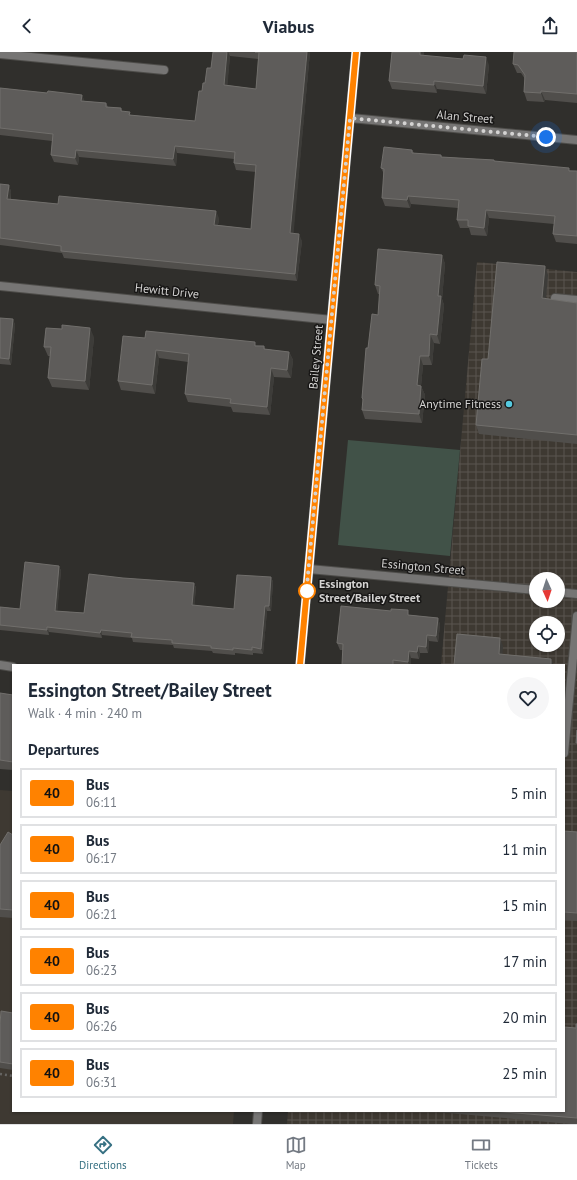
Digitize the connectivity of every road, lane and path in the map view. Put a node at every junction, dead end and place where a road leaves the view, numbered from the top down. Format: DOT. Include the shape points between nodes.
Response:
graph roads {
  1 [pos="356,52"];
  2 [pos="0,54"];
  3 [pos="164,70"];
  4 [pos="350,118"];
  5 [pos="577,140"];
  6 [pos="0,286"];
  7 [pos="555,298"];
  8 [pos="577,300"];
  9 [pos="332,320"];
  10 [pos="309,569"];
  11 [pos="529,589"];
  12 [pos="565,593"];
  13 [pos="577,594"];
  14 [pos="577,616"];
  15 [pos="300,664"];
  16 [pos="0,665"];
  17 [pos="12,667"];
  18 [pos="565,742"];
  19 [pos="0,1074"];
  20 [pos="12,1076"];
  21 [pos="258,1112"];
  22 [pos="257,1124"];
  1 -- 4 [label="street, Bailey Street"];
  2 -- 3 [label="street"];
  4 -- 5 [label="street, Alan Street"];
  4 -- 9 [label="street, Bailey Street"];
  6 -- 9 [label="street, Hewitt Drive"];
  7 -- 8 [label="street"];
  9 -- 10 [label="street, Bailey Street"];
  10 -- 11 [label="street, Essington Street"];
  10 -- 15 [label="street, Bailey Street"];
  12 -- 13 [label="street"];
  14 -- 18 [label="street"];
  16 -- 17 [label="street"];
  19 -- 20 [label="path"];
  21 -- 22 [label="street"];
}
